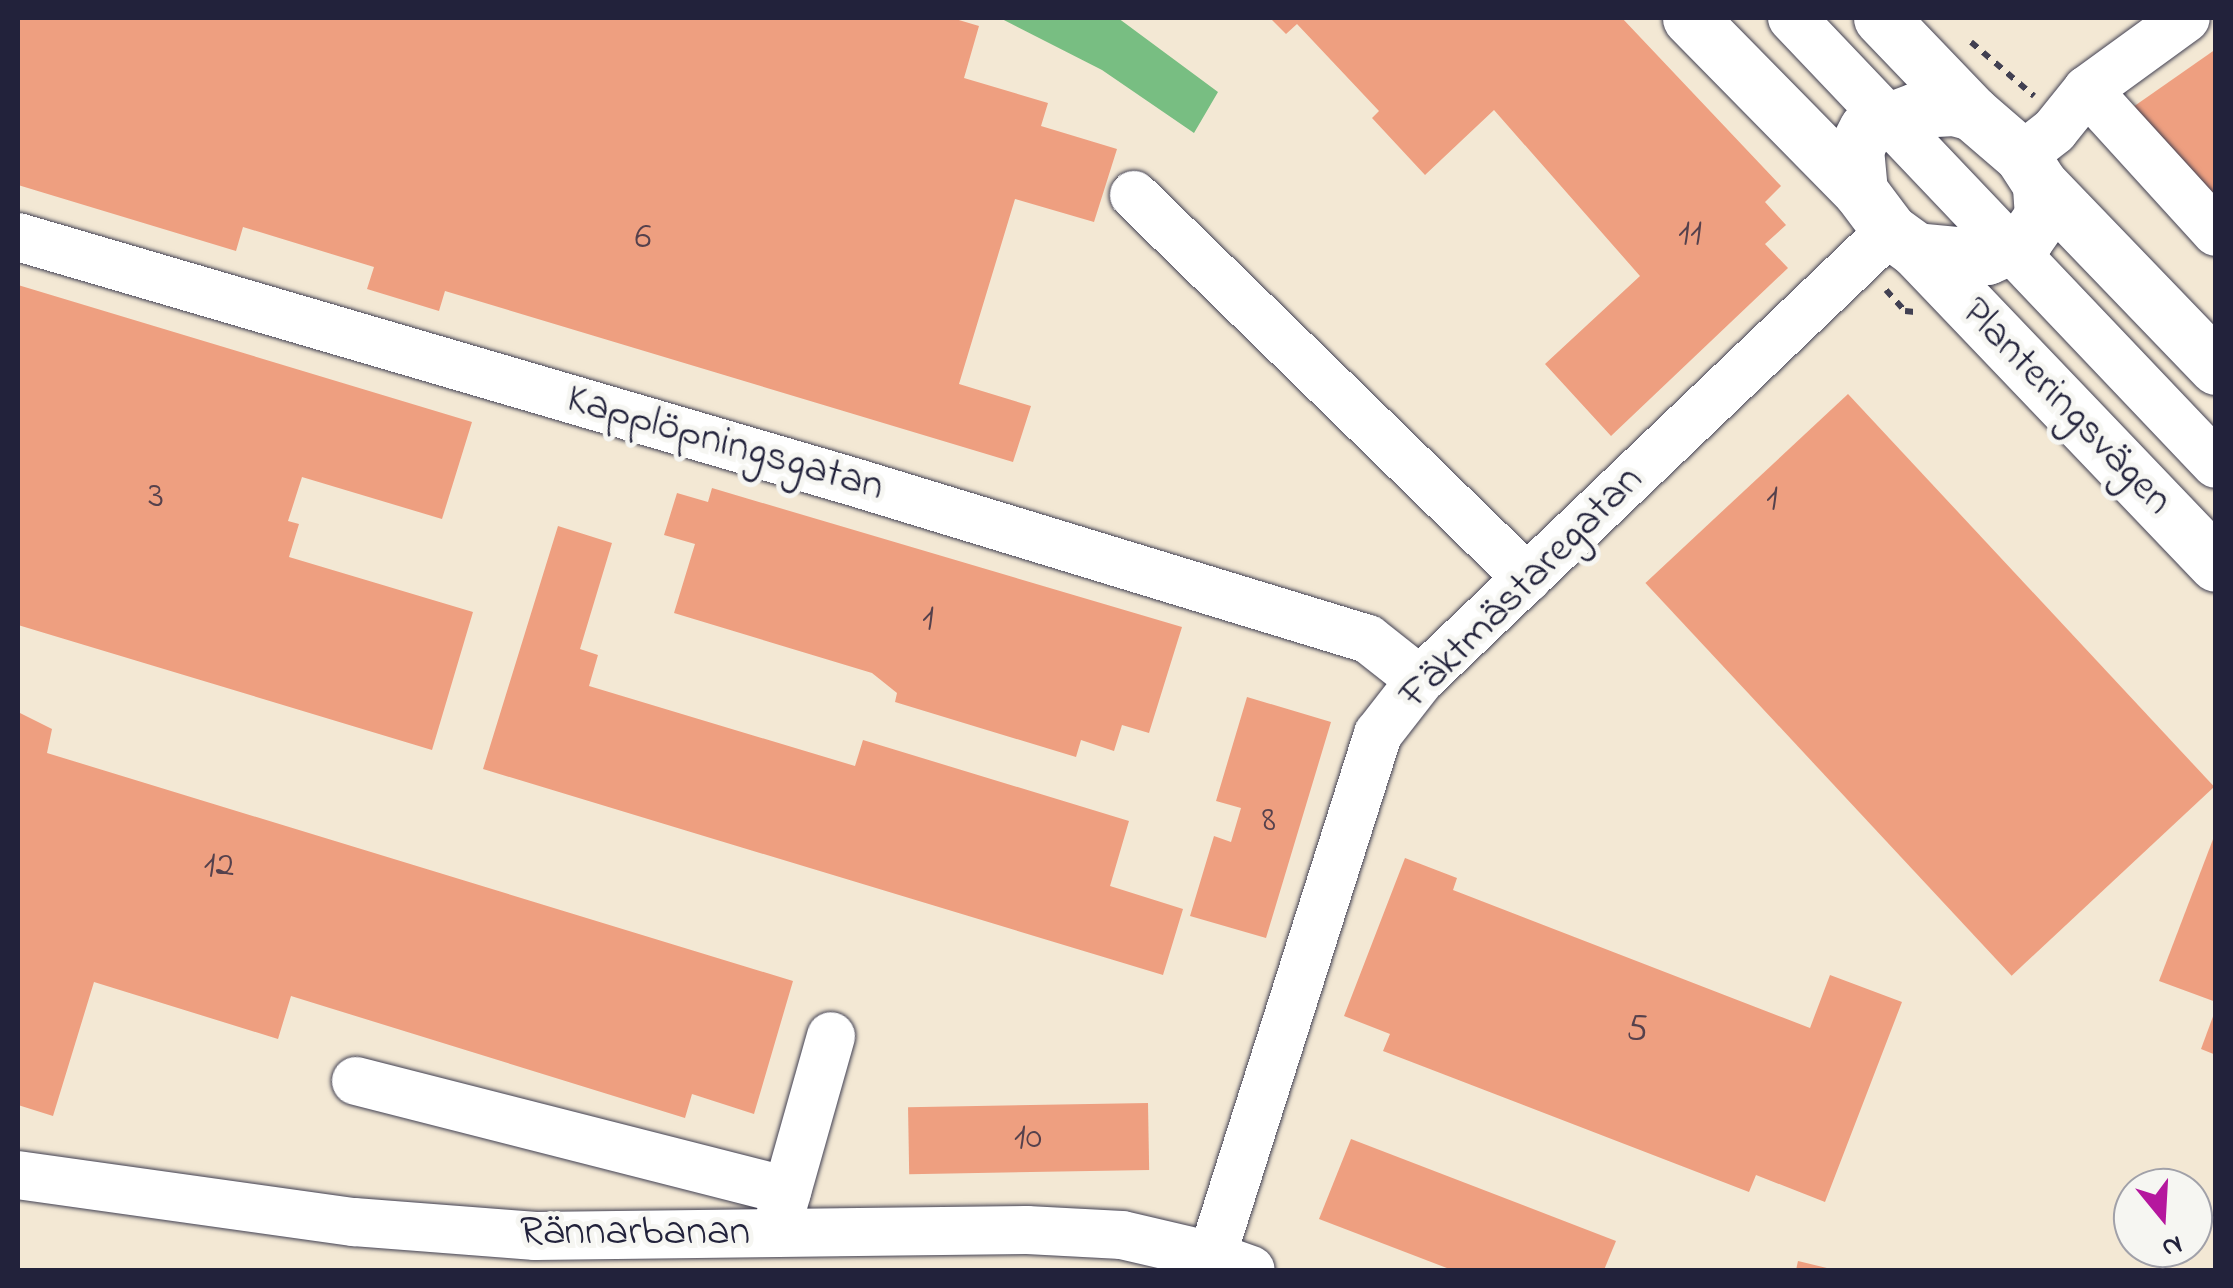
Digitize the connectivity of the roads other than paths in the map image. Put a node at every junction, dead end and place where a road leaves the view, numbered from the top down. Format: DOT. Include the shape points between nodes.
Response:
graph roads {
  1 [pos="1690,18"];
  2 [pos="1792,18"];
  3 [pos="1881,18"];
  4 [pos="2166,23"];
  5 [pos="2074,104"];
  6 [pos="1972,113"];
  7 [pos="1888,118"];
  8 [pos="2031,170"];
  9 [pos="1134,195"];
  10 [pos="1889,224"];
  11 [pos="2216,232"];
  12 [pos="18,236"];
  13 [pos="2010,248"];
  14 [pos="2216,367"];
  15 [pos="2216,464"];
  16 [pos="2216,564"];
  17 [pos="1528,578"];
  18 [pos="1420,680"];
  19 [pos="831,1036"];
  20 [pos="356,1081"];
  21 [pos="18,1175"];
  22 [pos="781,1212"];
  23 [pos="848,1251"];
  24 [pos="1232,1263"];
  1 -- 10 [label="main road, Planteringsvägen"];
  2 -- 7 [label="street"];
  3 -- 6 [label="main road"];
  4 -- 5 [label="street"];
  5 -- 8 [label="street"];
  5 -- 11 [label="street"];
  6 -- 7 [label="main road" via="1934,107"];
  6 -- 8 [label="main road"];
  7 -- 10 [label="main road" via="1859,139"];
  7 -- 13 [label="street"];
  8 -- 13 [label="main road" via="2043,202 2038,228"];
  8 -- 14 [label="main road"];
  9 -- 17 [label="street"];
  10 -- 13 [label="main road" via="1966,258"];
  10 -- 16 [label="main road, Planteringsvägen"];
  10 -- 17 [label="street, Fäktmästaregatan"];
  12 -- 18 [label="street, Kapplöpningsgatan" via="1368,639"];
  13 -- 15 [label="street"];
  17 -- 18 [label="street, Fäktmästaregatan"];
  18 -- 24 [label="street, Fäktmästaregatan" via="1378,734"];
  19 -- 22 [label="street"];
  20 -- 22 [label="street"];
  21 -- 22 [label="street, Rännarbanan" via="354,1222 498,1234"];
  22 -- 23 [label="street, Rännarbanan"];
  23 -- 24 [label="street, Rännarbanan" via="1026,1230 1103,1234"];
}
